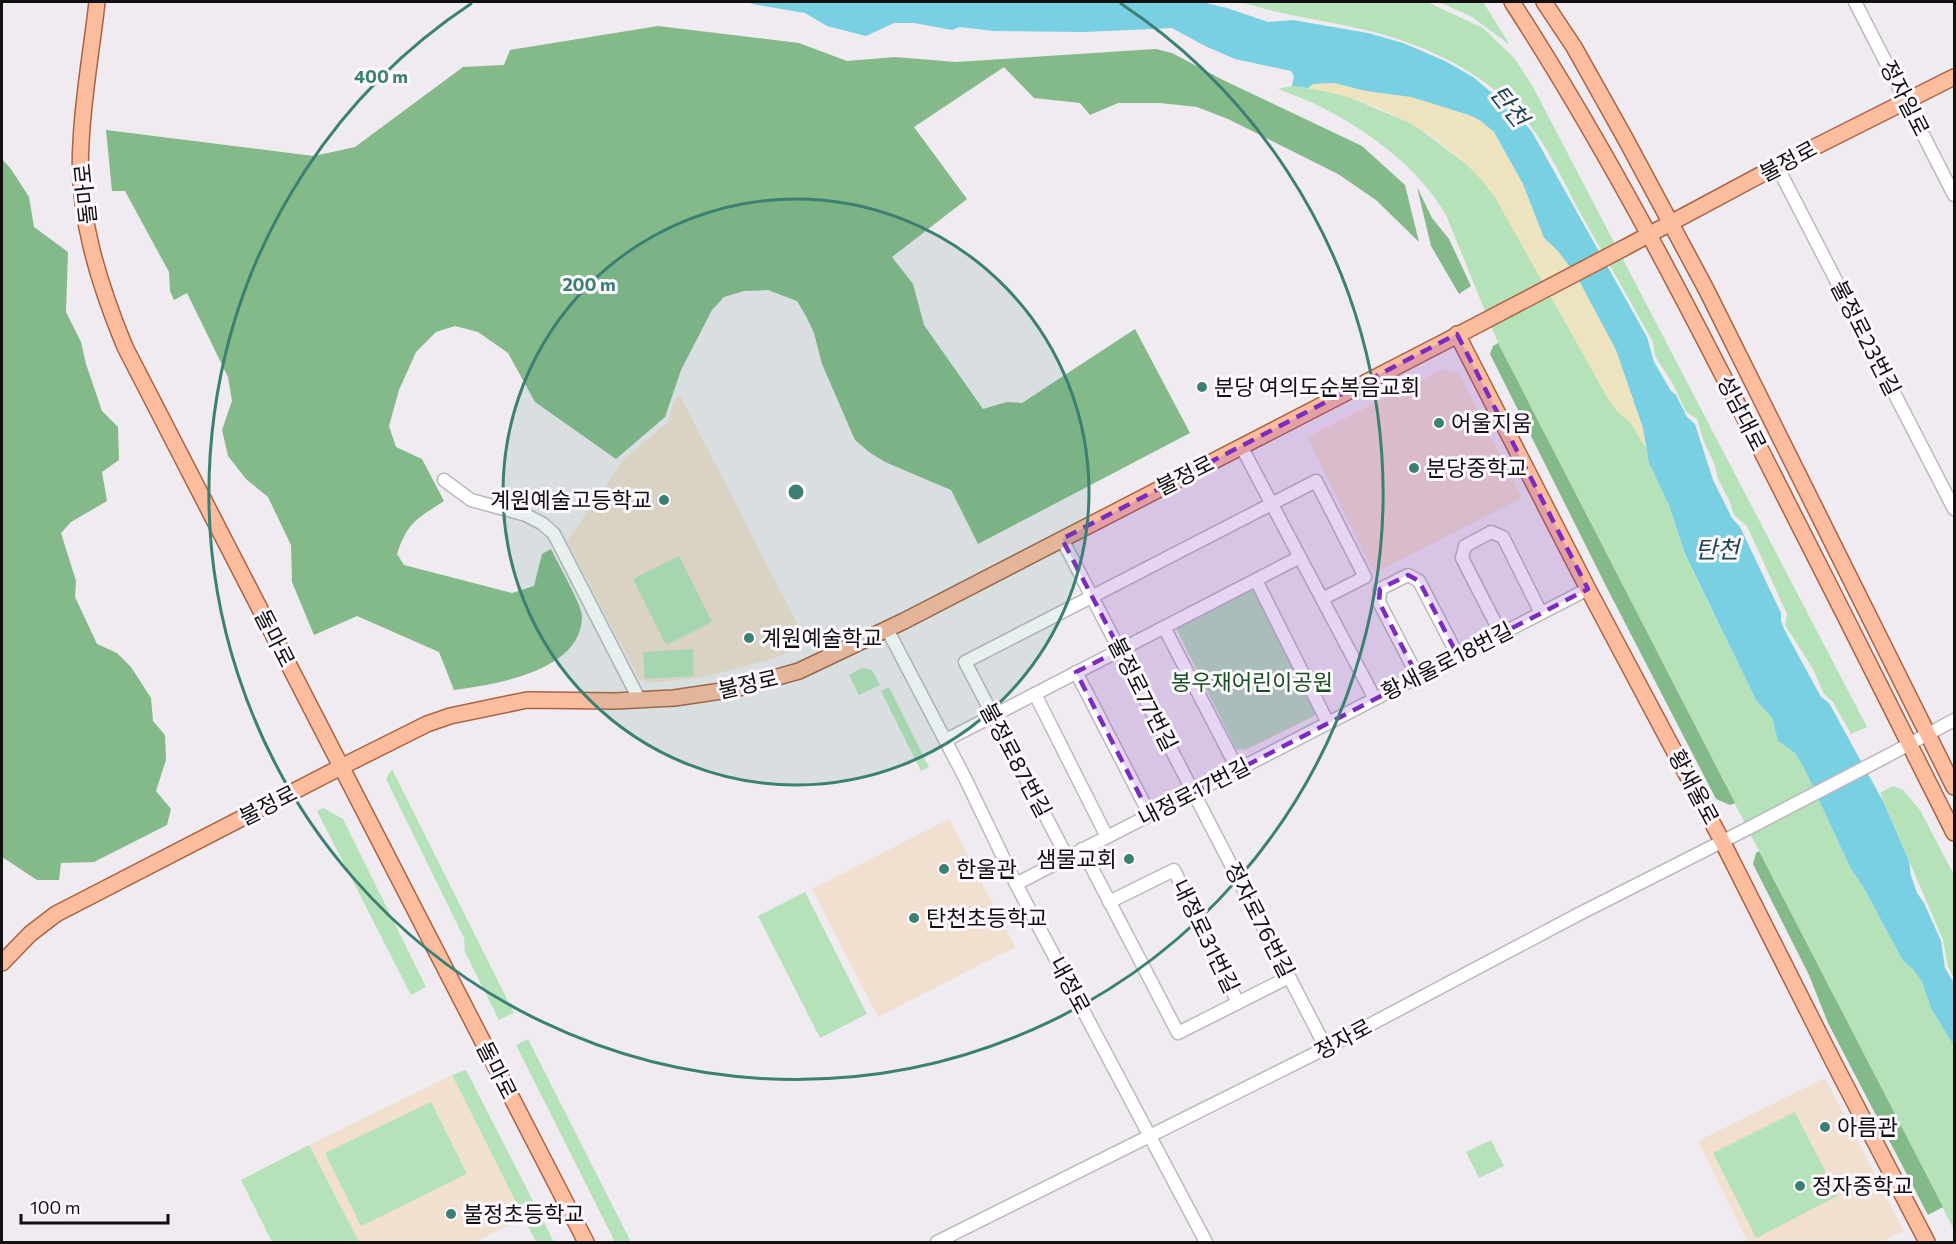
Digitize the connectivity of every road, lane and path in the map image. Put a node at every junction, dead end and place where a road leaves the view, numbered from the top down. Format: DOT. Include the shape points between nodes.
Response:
graph roads {
  1 [pos="97,2"];
  2 [pos="1512,2"];
  3 [pos="1544,2"];
  4 [pos="1855,2"];
  5 [pos="1954,76"];
  6 [pos="1906,101"];
  7 [pos="1777,166"];
  8 [pos="1954,195"];
  9 [pos="1670,225"];
  10 [pos="1649,236"];
  11 [pos="1457,334"];
  12 [pos="1241,446"];
  13 [pos="444,480"];
  14 [pos="1272,504"];
  15 [pos="1954,509"];
  16 [pos="1062,539"];
  17 [pos="1300,558"];
  18 [pos="1256,580"];
  19 [pos="1588,589"];
  20 [pos="1092,596"];
  21 [pos="1322,598"];
  22 [pos="1541,613"];
  23 [pos="1164,627"];
  24 [pos="887,629"];
  25 [pos="1501,634"];
  26 [pos="1120,650"];
  27 [pos="1458,656"];
  28 [pos="1076,672"];
  29 [pos="1418,677"];
  30 [pos="1035,694"];
  31 [pos="639,699"];
  32 [pos="1375,699"];
  33 [pos="993,715"];
  34 [pos="1954,720"];
  35 [pos="1328,723"];
  36 [pos="1306,734"];
  37 [pos="1928,734"];
  38 [pos="946,740"];
  39 [pos="1908,745"];
  40 [pos="341,767"];
  41 [pos="1238,770"];
  42 [pos="1954,787"];
  43 [pos="1193,792"];
  44 [pos="1150,814"];
  45 [pos="1954,833"];
  46 [pos="1107,837"];
  47 [pos="1722,841"];
  48 [pos="1082,849"];
  49 [pos="1067,857"];
  50 [pos="1016,884"];
  51 [pos="1109,902"];
  52 [pos="2,963"];
  53 [pos="1289,977"];
  54 [pos="1238,1002"];
  55 [pos="1326,1048"];
  56 [pos="1149,1135"];
  57 [pos="586,1242"];
  58 [pos="937,1242"];
  59 [pos="1206,1242"];
  60 [pos="1927,1242"];
  1 -- 40 [label="main road, 돌마로" via="81,174 88,234 107,301 125,347"];
  2 -- 10 [label="main road, 성남대로" via="1556,70"];
  3 -- 9 [label="main road, 성남대로" via="1574,47"];
  4 -- 6 [label="street, 정자일로"];
  5 -- 6 [label="main road, 불정로"];
  6 -- 7 [label="main road, 불정로"];
  6 -- 8 [label="street, 정자일로"];
  7 -- 9 [label="main road, 불정로"];
  7 -- 15 [label="street, 불정로23번길"];
  9 -- 10 [label="main road, 불정로"];
  9 -- 37 [label="main road, 성남대로" via="1706,289"];
  10 -- 11 [label="main road, 불정로, bridge"];
  10 -- 39 [label="main road, 성남대로" via="1828,579"];
  11 -- 12 [label="main road, 불정로"];
  11 -- 19 [label="main road, 황새울로"];
  12 -- 14 [label="street"];
  12 -- 16 [label="main road, 불정로"];
  13 -- 31 [label="street" via="471,500 526,514 554,534"];
  14 -- 17 [label="street"];
  14 -- 20 [label="street"];
  14 -- 21 [label="street" via="1316,481 1365,577"];
  16 -- 20 [label="street, 불정로77번길"];
  16 -- 24 [label="main road, 불정로"];
  17 -- 18 [label="street"];
  17 -- 21 [label="street"];
  18 -- 23 [label="street"];
  18 -- 35 [label="street"];
  19 -- 22 [label="street, 황새울로18번길"];
  19 -- 47 [label="main road, 황새울로"];
  20 -- 26 [label="street, 불정로77번길"];
  20 -- 33 [label="street, 불정로87번길" via="965,662"];
  21 -- 32 [label="street"];
  22 -- 25 [label="street, 황새울로18번길"];
  22 -- 25 [label="street" via="1503,537 1491,532 1465,546 1462,558"];
  23 -- 26 [label="street"];
  23 -- 41 [label="street"];
  24 -- 31 [label="main road, 불정로" via="773,680 674,698"];
  24 -- 38 [label="street, 내정로"];
  25 -- 27 [label="street, 황새울로18번길"];
  26 -- 28 [label="street"];
  26 -- 43 [label="street, 불정로77번길"];
  27 -- 29 [label="street, 황새울로18번길"];
  27 -- 29 [label="street" via="1419,581 1408,574 1380,589 1379,602"];
  28 -- 30 [label="street"];
  28 -- 44 [label="street"];
  29 -- 32 [label="street, 황새울로18번길"];
  30 -- 33 [label="street"];
  30 -- 46 [label="street"];
  31 -- 40 [label="main road, 불정로" via="527,700 474,710 427,724"];
  32 -- 35 [label="street, 황새울로18번길"];
  33 -- 38 [label="street"];
  33 -- 49 [label="street, 불정로87번길"];
  34 -- 37 [label="street"];
  35 -- 36 [label="street, 황새울로18번길"];
  36 -- 41 [label="street, 내정로17번길"];
  37 -- 39 [label="street"];
  37 -- 42 [label="main road, 성남대로"];
  38 -- 50 [label="street, 내정로"];
  39 -- 45 [label="main road, 성남대로"];
  39 -- 47 [label="street, 정자로, bridge"];
  40 -- 52 [label="main road, 불정로" via="56,914"];
  40 -- 57 [label="main road, 돌마로"];
  41 -- 43 [label="street, 내정로17번길"];
  43 -- 44 [label="street, 내정로17번길"];
  43 -- 53 [label="street, 정자로76번길"];
  44 -- 46 [label="street, 내정로17번길"];
  46 -- 48 [label="street, 내정로17번길"];
  47 -- 55 [label="street, 정자로"];
  47 -- 60 [label="main road, 황새울로"];
  48 -- 49 [label="street, 내정로17번길"];
  48 -- 51 [label="street"];
  49 -- 50 [label="street, 내정로17번길"];
  50 -- 56 [label="street, 내정로"];
  51 -- 54 [label="street, 내정로31번길" via="1178,1033"];
  51 -- 54 [label="street, 내정로31번길" via="1174,870"];
  53 -- 54 [label="street, 내정로31번길"];
  53 -- 55 [label="street, 정자로76번길"];
  55 -- 56 [label="street, 정자로"];
  56 -- 58 [label="street, 정자로"];
  56 -- 59 [label="street, 내정로"];
}
